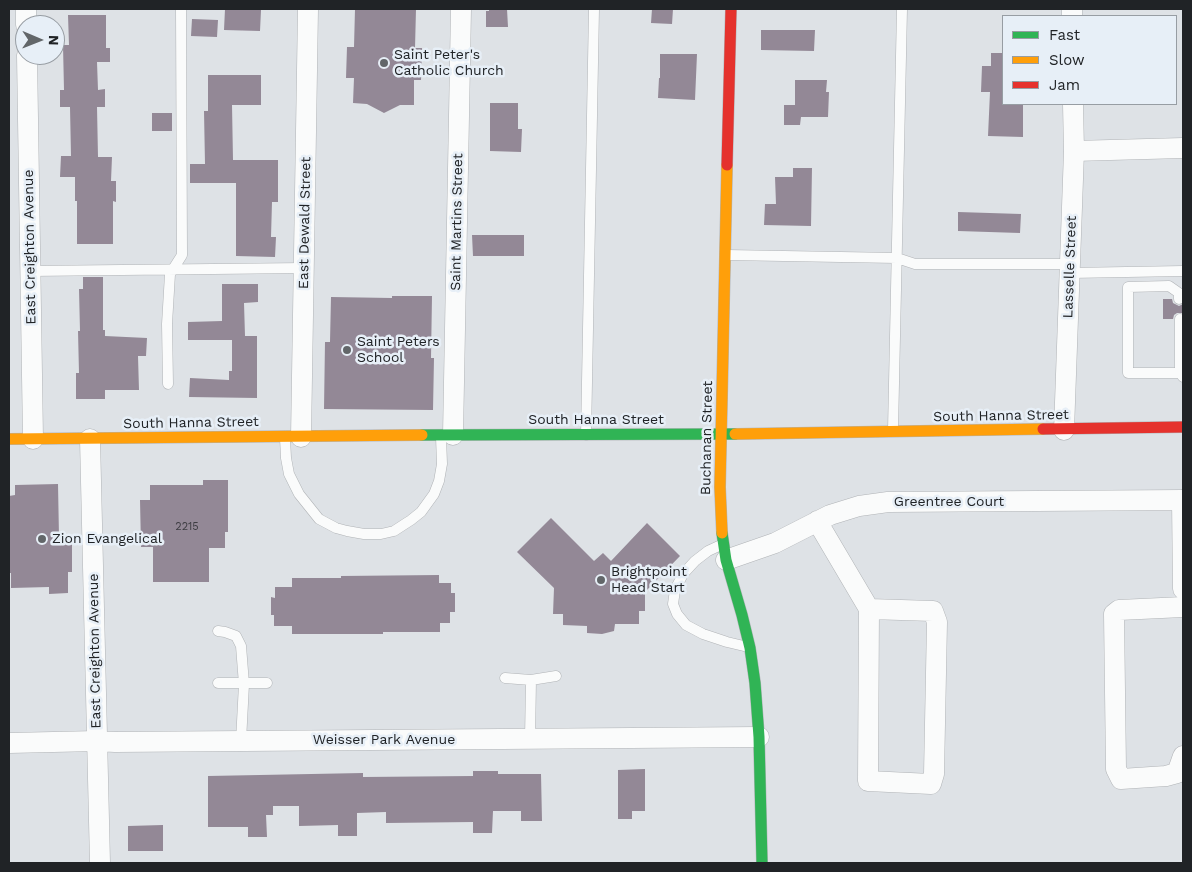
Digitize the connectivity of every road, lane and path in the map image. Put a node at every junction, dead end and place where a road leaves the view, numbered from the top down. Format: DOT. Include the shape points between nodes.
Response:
graph roads {
  1 [pos="182,9"];
  2 [pos="308,9"];
  3 [pos="461,9"];
  4 [pos="594,9"];
  5 [pos="731,9"];
  6 [pos="902,9"];
  7 [pos="27,65"];
  8 [pos="1073,105"];
  9 [pos="1183,148"];
  10 [pos="1074,151"];
  11 [pos="726,255"];
  12 [pos="897,258"];
  13 [pos="304,268"];
  14 [pos="1070,268"];
  15 [pos="173,269"];
  16 [pos="30,271"];
  17 [pos="1183,271"];
  18 [pos="1180,299"];
  19 [pos="1180,318"];
  20 [pos="1182,375"];
  21 [pos="168,384"];
  22 [pos="1183,427"];
  23 [pos="1064,430"];
  24 [pos="893,432"];
  25 [pos="447,435"];
  26 [pos="586,435"];
  27 [pos="722,435"];
  28 [pos="293,437"];
  29 [pos="90,438"];
  30 [pos="9,439"];
  31 [pos="33,439"];
  32 [pos="1182,500"];
  33 [pos="817,521"];
  34 [pos="725,552"];
  35 [pos="1183,589"];
  36 [pos="1183,607"];
  37 [pos="869,609"];
  38 [pos="218,631"];
  39 [pos="750,648"];
  40 [pos="556,676"];
  41 [pos="505,678"];
  42 [pos="531,680"];
  43 [pos="218,683"];
  44 [pos="267,683"];
  45 [pos="244,684"];
  46 [pos="759,737"];
  47 [pos="530,738"];
  48 [pos="97,741"];
  49 [pos="241,741"];
  50 [pos="9,743"];
  51 [pos="1183,756"];
  52 [pos="100,863"];
  53 [pos="762,863"];
  1 -- 15 [label="lane" via="182,255"];
  2 -- 13 [label="street, East Dewald Street"];
  3 -- 25 [label="street, Saint Martins Street"];
  4 -- 26 [label="lane"];
  5 -- 11 [label="street, Buchanan Street"];
  6 -- 12 [label="lane"];
  7 -- 16 [label="street, East Creighton Avenue"];
  8 -- 10 [label="street, Lasselle Street"];
  9 -- 10 [label="street"];
  10 -- 14 [label="street, Lasselle Street"];
  11 -- 12 [label="lane"];
  11 -- 27 [label="street, Buchanan Street"];
  12 -- 14 [label="lane" via="915,264"];
  12 -- 24 [label="lane"];
  13 -- 15 [label="lane"];
  13 -- 28 [label="street, East Dewald Street"];
  14 -- 17 [label="lane"];
  14 -- 23 [label="street, Lasselle Street"];
  15 -- 16 [label="lane"];
  15 -- 21 [label="lane" via="167,324"];
  16 -- 31 [label="street, East Creighton Avenue"];
  18 -- 20 [label="lane" via="1179,293 1169,286 1128,287 1128,373"];
  19 -- 20 [label="lane"];
  22 -- 23 [label="street, South Hanna Street"];
  23 -- 24 [label="street, South Hanna Street"];
  24 -- 27 [label="street, South Hanna Street"];
  25 -- 26 [label="street, South Hanna Street"];
  25 -- 28 [label="street, South Hanna Street"];
  25 -- 28 [label="lane" via="434,494 411,520 394,531 381,534 347,531 319,519 299,494 289,474 286,458"];
  26 -- 27 [label="street, South Hanna Street"];
  27 -- 34 [label="street, Buchanan Street" via="720,487"];
  28 -- 29 [label="street, South Hanna Street"];
  29 -- 31 [label="street, South Hanna Street"];
  29 -- 48 [label="street, East Creighton Avenue"];
  30 -- 31 [label="street, South Hanna Street"];
  32 -- 33 [label="street, Greentree Court" via="888,502 859,506"];
  32 -- 35 [label="street"];
  33 -- 34 [label="street, Greentree Court" via="775,544"];
  33 -- 37 [label="street"];
  34 -- 39 [label="street, Buchanan Street"];
  34 -- 39 [label="lane" via="708,551 695,561 683,574 675,590 673,604 686,625 703,634"];
  36 -- 51 [label="street" via="1119,610 1114,614 1116,769 1121,779 1166,776 1177,773"];
  37 -- 37 [label="street" via="868,781 931,784 934,774 937,622 933,611"];
  38 -- 45 [label="lane" via="236,636 241,646"];
  39 -- 46 [label="street, Buchanan Street"];
  40 -- 42 [label="lane"];
  41 -- 42 [label="lane"];
  42 -- 47 [label="lane"];
  43 -- 45 [label="lane"];
  44 -- 45 [label="lane"];
  45 -- 49 [label="lane"];
  46 -- 47 [label="street, Weisser Park Avenue"];
  46 -- 53 [label="street, Buchanan Street"];
  47 -- 49 [label="street, Weisser Park Avenue"];
  48 -- 49 [label="street, Weisser Park Avenue"];
  48 -- 50 [label="street, Weisser Park Avenue"];
  48 -- 52 [label="street, East Creighton Avenue"];
}
